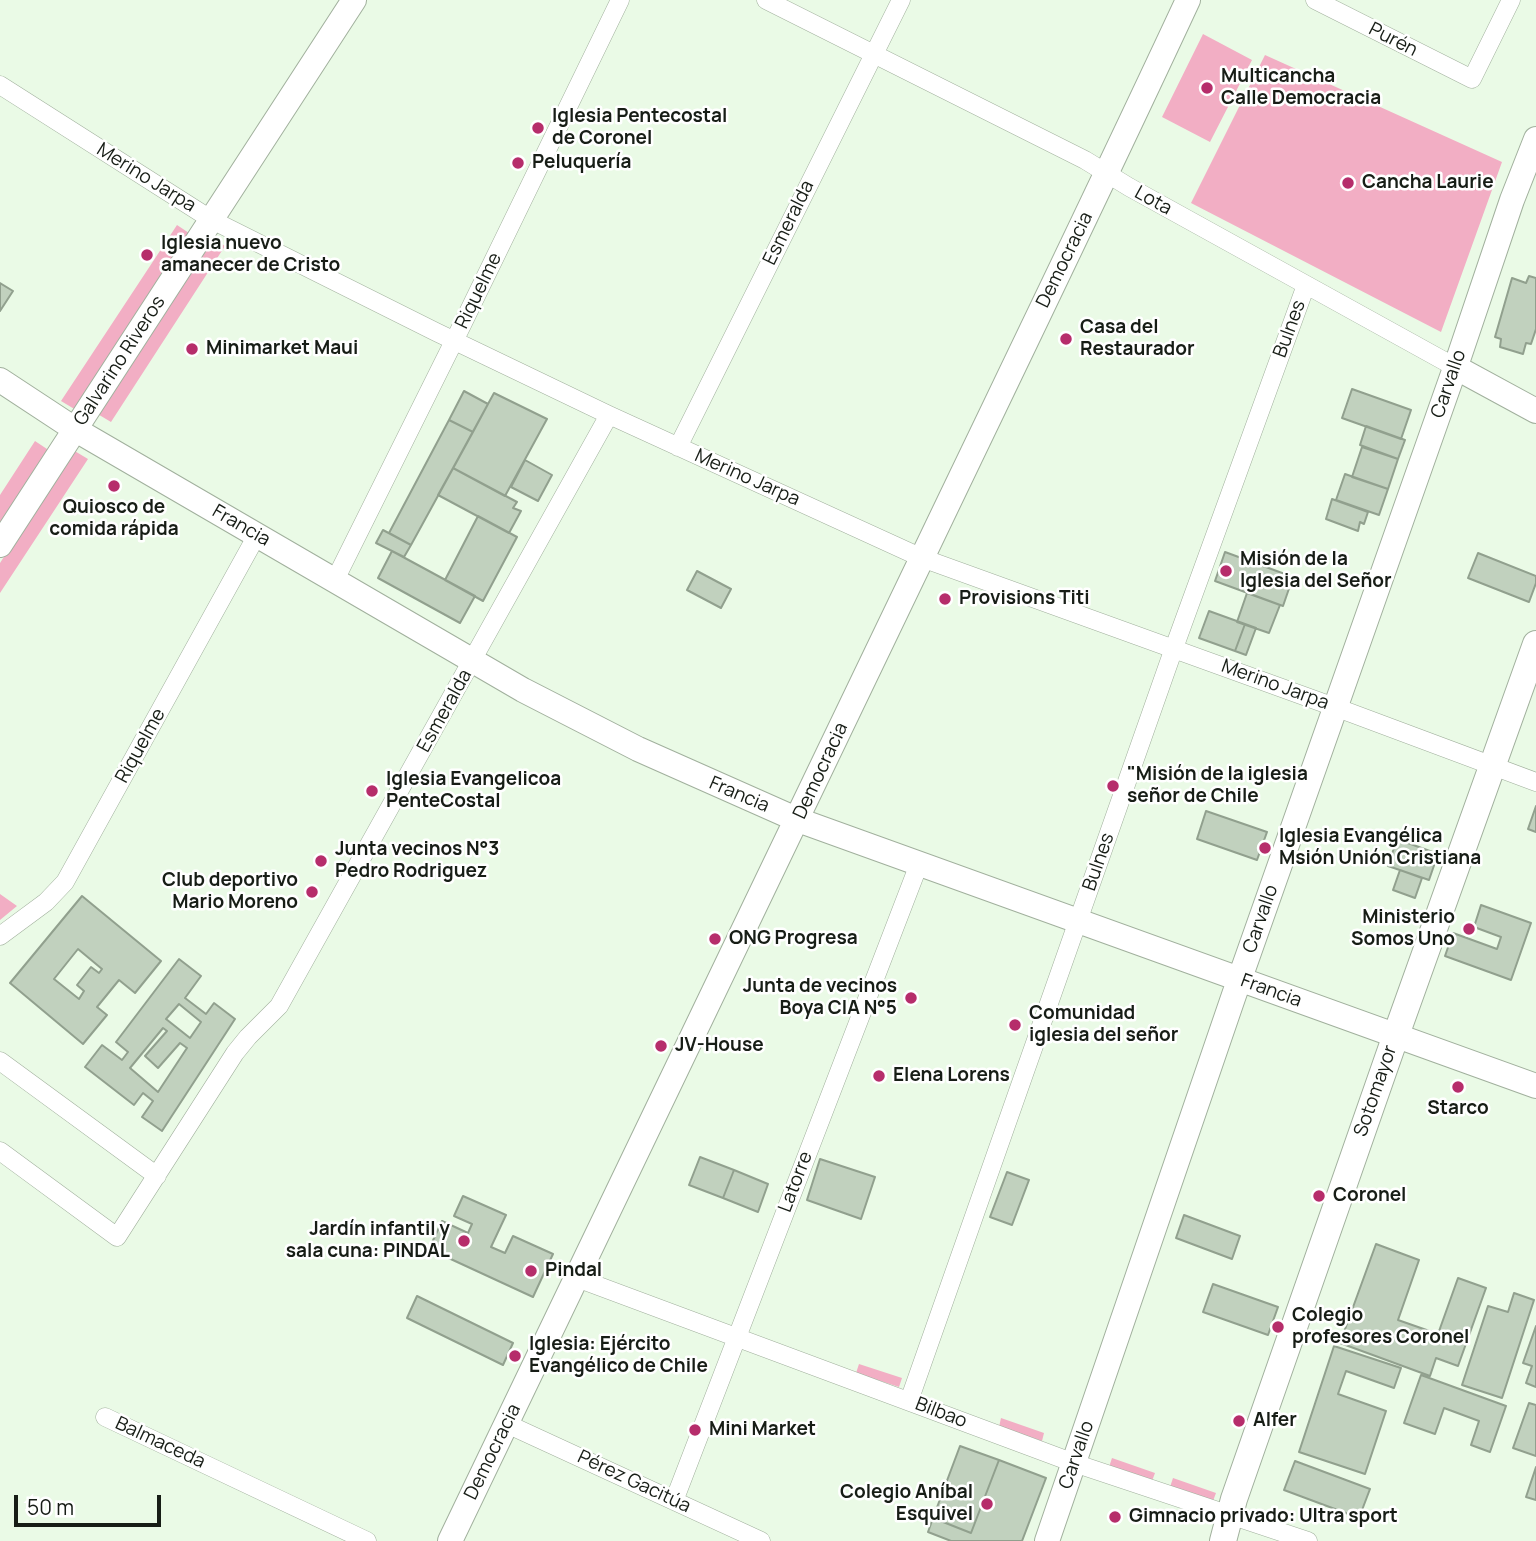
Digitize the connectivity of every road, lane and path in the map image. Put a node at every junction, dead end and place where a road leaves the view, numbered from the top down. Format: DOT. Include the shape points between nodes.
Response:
graph roads {
  1 [pos="354,0"];
  2 [pos="620,0"];
  3 [pos="766,0"];
  4 [pos="901,0"];
  5 [pos="1188,0"];
  6 [pos="1314,0"];
  7 [pos="1511,0"];
  8 [pos="873,55"];
  9 [pos="0,85"];
  10 [pos="1536,139"];
  11 [pos="1107,174"];
  12 [pos="212,220"];
  13 [pos="1306,285"];
  14 [pos="454,340"];
  15 [pos="1455,367"];
  16 [pos="0,380"];
  17 [pos="1536,411"];
  18 [pos="609,415"];
  19 [pos="76,430"];
  20 [pos="678,447"];
  21 [pos="257,536"];
  22 [pos="0,545"];
  23 [pos="922,558"];
  24 [pos="335,580"];
  25 [pos="1536,644"];
  26 [pos="1174,648"];
  27 [pos="473,660"];
  28 [pos="1336,707"];
  29 [pos="1492,766"];
  30 [pos="1536,782"];
  31 [pos="798,820"];
  32 [pos="919,864"];
  33 [pos="1079,921"];
  34 [pos="0,936"];
  35 [pos="1240,979"];
  36 [pos="1396,1035"];
  37 [pos="0,1061"];
  38 [pos="1536,1086"];
  39 [pos="0,1151"];
  40 [pos="157,1176"];
  41 [pos="577,1279"];
  42 [pos="736,1337"];
  43 [pos="909,1401"];
  44 [pos="105,1417"];
  45 [pos="507,1424"];
  46 [pos="1074,1463"];
  47 [pos="674,1501"];
  48 [pos="1229,1514"];
  49 [pos="367,1541"];
  50 [pos="450,1541"];
  51 [pos="761,1541"];
  52 [pos="1046,1541"];
  53 [pos="1223,1541"];
  54 [pos="1308,1541"];
  1 -- 12 [label="street, Galvarino Riveros"];
  2 -- 14 [label="street, Riquelme"];
  3 -- 8 [label="street, Lota"];
  4 -- 8 [label="street, Esmeralda"];
  5 -- 11 [label="street, Democracia"];
  6 -- 7 [label="street, Purén" via="1472,79"];
  8 -- 11 [label="street, Lota"];
  8 -- 20 [label="street, Esmeralda"];
  9 -- 12 [label="street, Merino Jarpa"];
  10 -- 15 [label="street, Carvallo"];
  11 -- 13 [label="street, Lota"];
  11 -- 23 [label="street, Democracia"];
  12 -- 14 [label="street, Merino Jarpa"];
  12 -- 19 [label="street, Galvarino Riveros"];
  13 -- 15 [label="street, Lota"];
  13 -- 26 [label="street, Bulnes"];
  14 -- 18 [label="street, Merino Jarpa"];
  14 -- 24 [label="street, Riquelme"];
  15 -- 17 [label="street, Lota"];
  15 -- 28 [label="street, Carvallo"];
  16 -- 19 [label="street, Francia"];
  18 -- 20 [label="street, Merino Jarpa"];
  18 -- 27 [label="street, Esmeralda"];
  19 -- 21 [label="street, Francia"];
  19 -- 22 [label="street, Galvarino Riveros"];
  20 -- 23 [label="street, Merino Jarpa"];
  21 -- 24 [label="street, Francia"];
  21 -- 34 [label="street, Riquelme" via="65,882"];
  23 -- 26 [label="street, Merino Jarpa"];
  23 -- 31 [label="street, Democracia"];
  24 -- 27 [label="street, Francia"];
  25 -- 29 [label="main road, Sotomayor"];
  26 -- 28 [label="street, Merino Jarpa"];
  26 -- 33 [label="street, Bulnes"];
  27 -- 31 [label="street, Francia" via="638,749"];
  27 -- 40 [label="street, Esmeralda" via="279,1006 240,1046"];
  28 -- 29 [label="street, Merino Jarpa"];
  28 -- 35 [label="street, Carvallo"];
  29 -- 30 [label="street, Merino Jarpa"];
  29 -- 36 [label="main road, Sotomayor"];
  31 -- 32 [label="street, Francia"];
  31 -- 41 [label="street, Democracia"];
  32 -- 33 [label="street, Francia"];
  32 -- 42 [label="street, Latorre"];
  33 -- 35 [label="street, Francia"];
  33 -- 43 [label="street, Bulnes"];
  35 -- 36 [label="street, Francia"];
  35 -- 46 [label="street, Carvallo"];
  36 -- 38 [label="street, Francia"];
  36 -- 48 [label="main road, Sotomayor"];
  37 -- 40 [label="street"];
  39 -- 40 [label="street, Esmeralda" via="117,1237"];
  41 -- 42 [label="street, Bilbao"];
  41 -- 45 [label="street, Democracia"];
  42 -- 43 [label="street, Bilbao"];
  42 -- 47 [label="street, Latorre"];
  43 -- 46 [label="street, Bilbao"];
  44 -- 49 [label="street, Balmaceda"];
  45 -- 47 [label="street, Pérez Gacitúa"];
  45 -- 50 [label="street, Democracia"];
  46 -- 48 [label="street, Bilbao"];
  46 -- 52 [label="street, Carvallo"];
  47 -- 51 [label="street, Pérez Gacitúa"];
  48 -- 53 [label="main road, Sotomayor"];
  48 -- 54 [label="street, Bilbao"];
}
